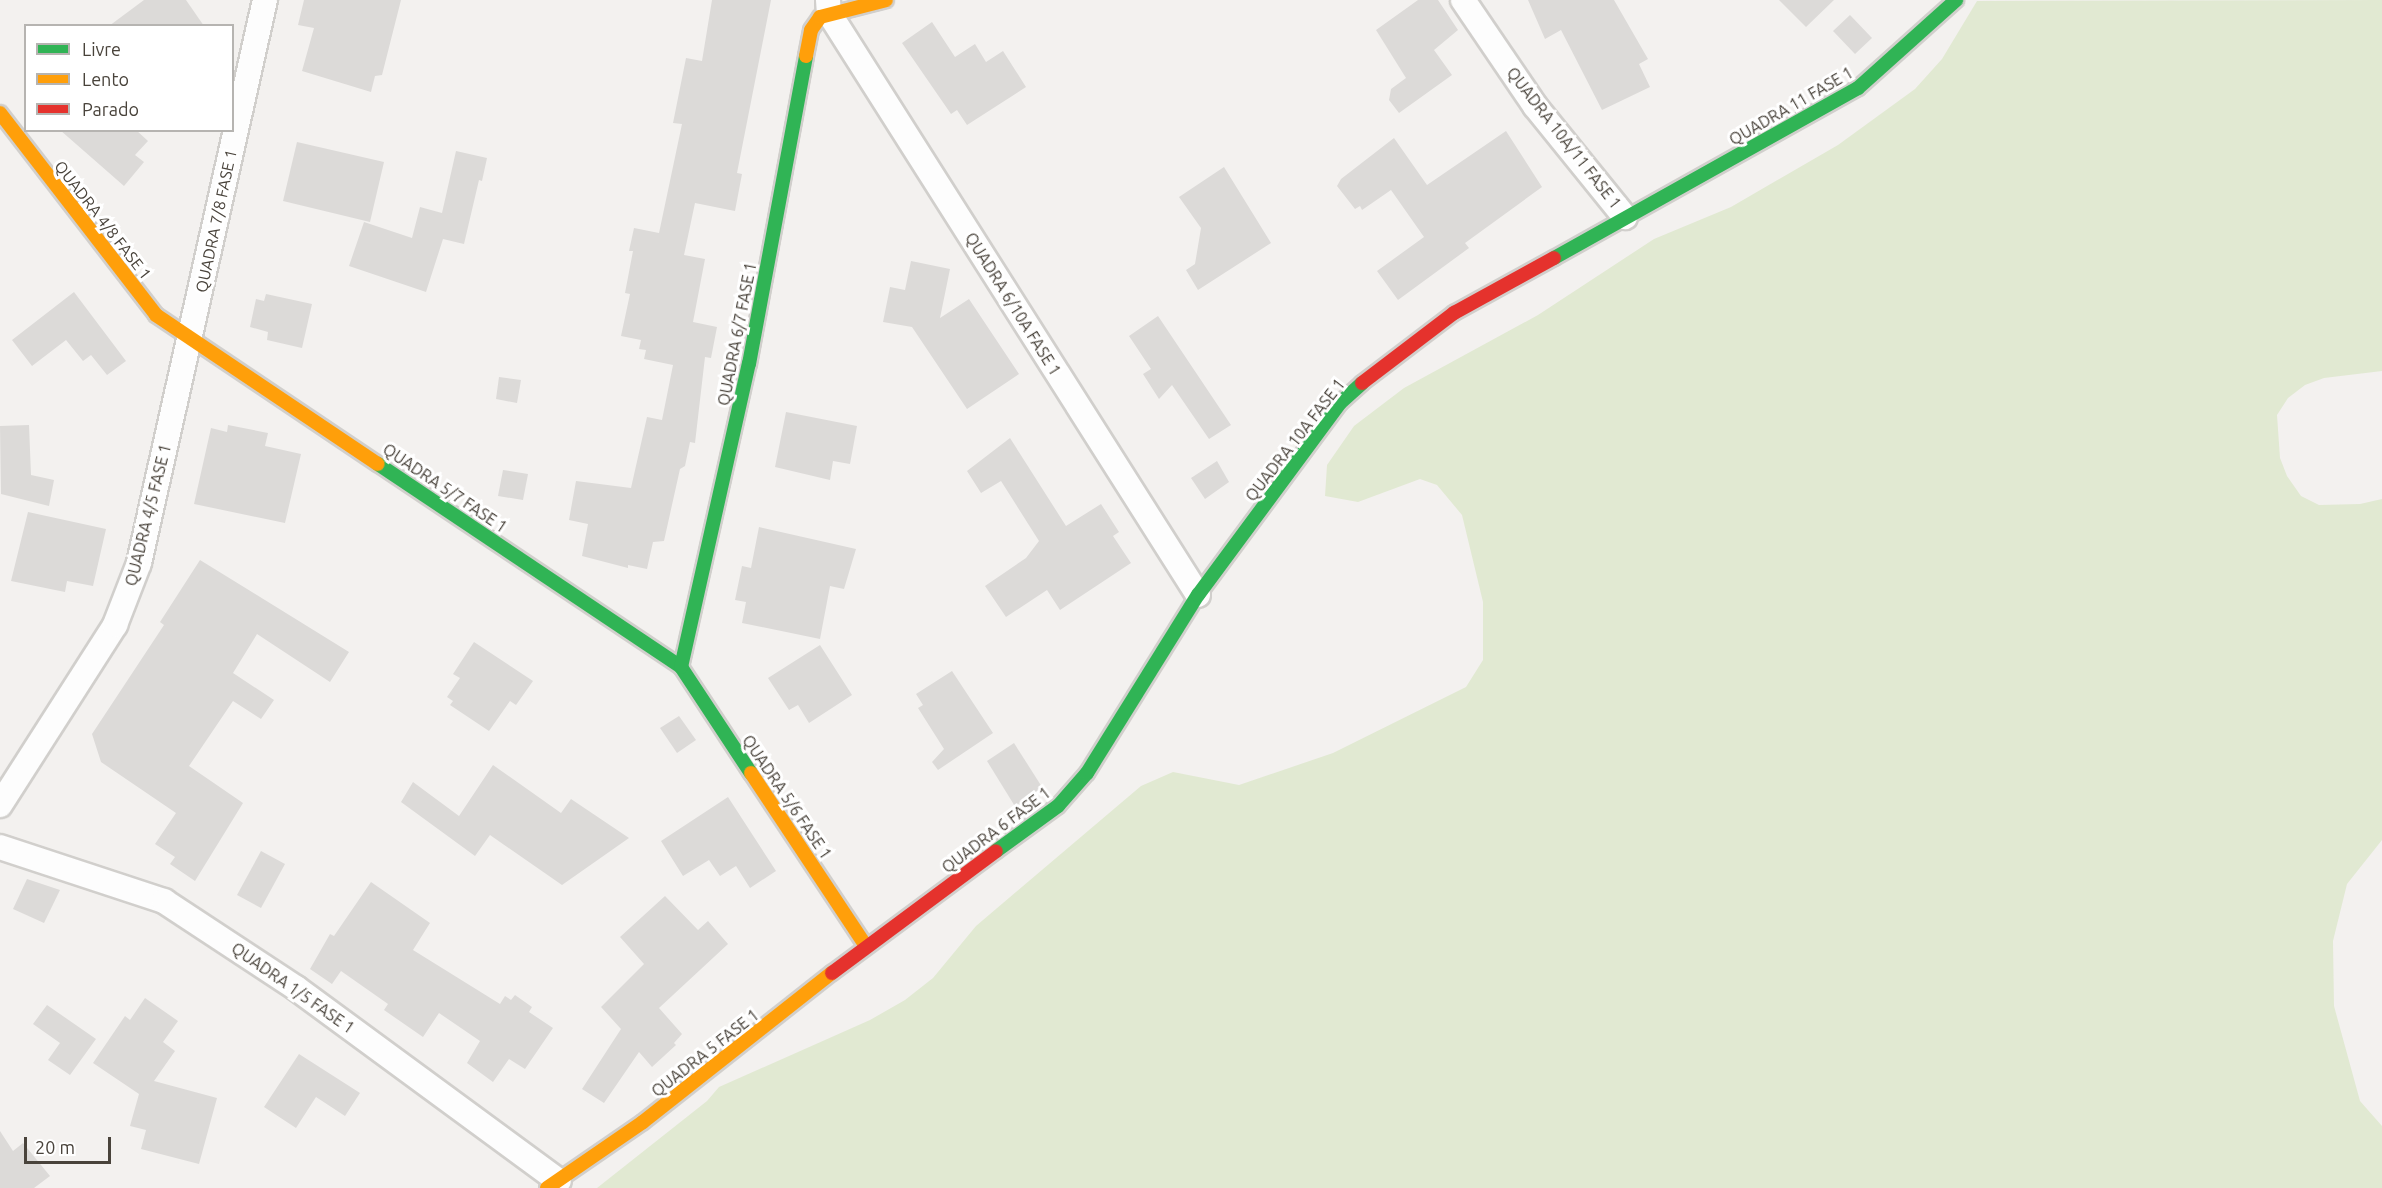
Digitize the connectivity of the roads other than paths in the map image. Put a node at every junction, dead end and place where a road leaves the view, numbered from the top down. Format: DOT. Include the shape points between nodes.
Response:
graph roads {
  1 [pos="265,0"];
  2 [pos="886,0"];
  3 [pos="1463,0"];
  4 [pos="1956,0"];
  5 [pos="828,7"];
  6 [pos="0,113"];
  7 [pos="1625,217"];
  8 [pos="191,336"];
  9 [pos="1198,595"];
  10 [pos="681,667"];
  11 [pos="0,805"];
  12 [pos="0,847"];
  13 [pos="866,946"];
  14 [pos="554,1184"];
  1 -- 8 [label="street, QUADRA 7/8 FASE 1"];
  2 -- 5 [label="street"];
  3 -- 7 [label="street, QUADRA 10A/11 FASE 1" via="1535,106"];
  4 -- 7 [label="street, QUADRA 11 FASE 1" via="1858,88"];
  5 -- 9 [label="street, QUADRA 6/10A FASE 1"];
  5 -- 10 [label="street, QUADRA 6/7 FASE 1" via="811,30 749,364"];
  6 -- 8 [label="street, QUADRA 4/8 FASE 1" via="156,315"];
  7 -- 9 [label="street, QUADRA 10A FASE 1" via="1454,313 1374,371 1314,437"];
  8 -- 10 [label="street, QUADRA 5/7 FASE 1"];
  8 -- 11 [label="street, QUADRA 4/5 FASE 1" via="139,563 127,598 115,625"];
  9 -- 13 [label="street, QUADRA 6 FASE 1" via="1087,773 1058,806"];
  10 -- 13 [label="street, QUADRA 5/6 FASE 1"];
  12 -- 14 [label="street, QUADRA 1/5 FASE 1" via="164,901 296,988"];
  13 -- 14 [label="street, QUADRA 5 FASE 1" via="718,1065"];
}
